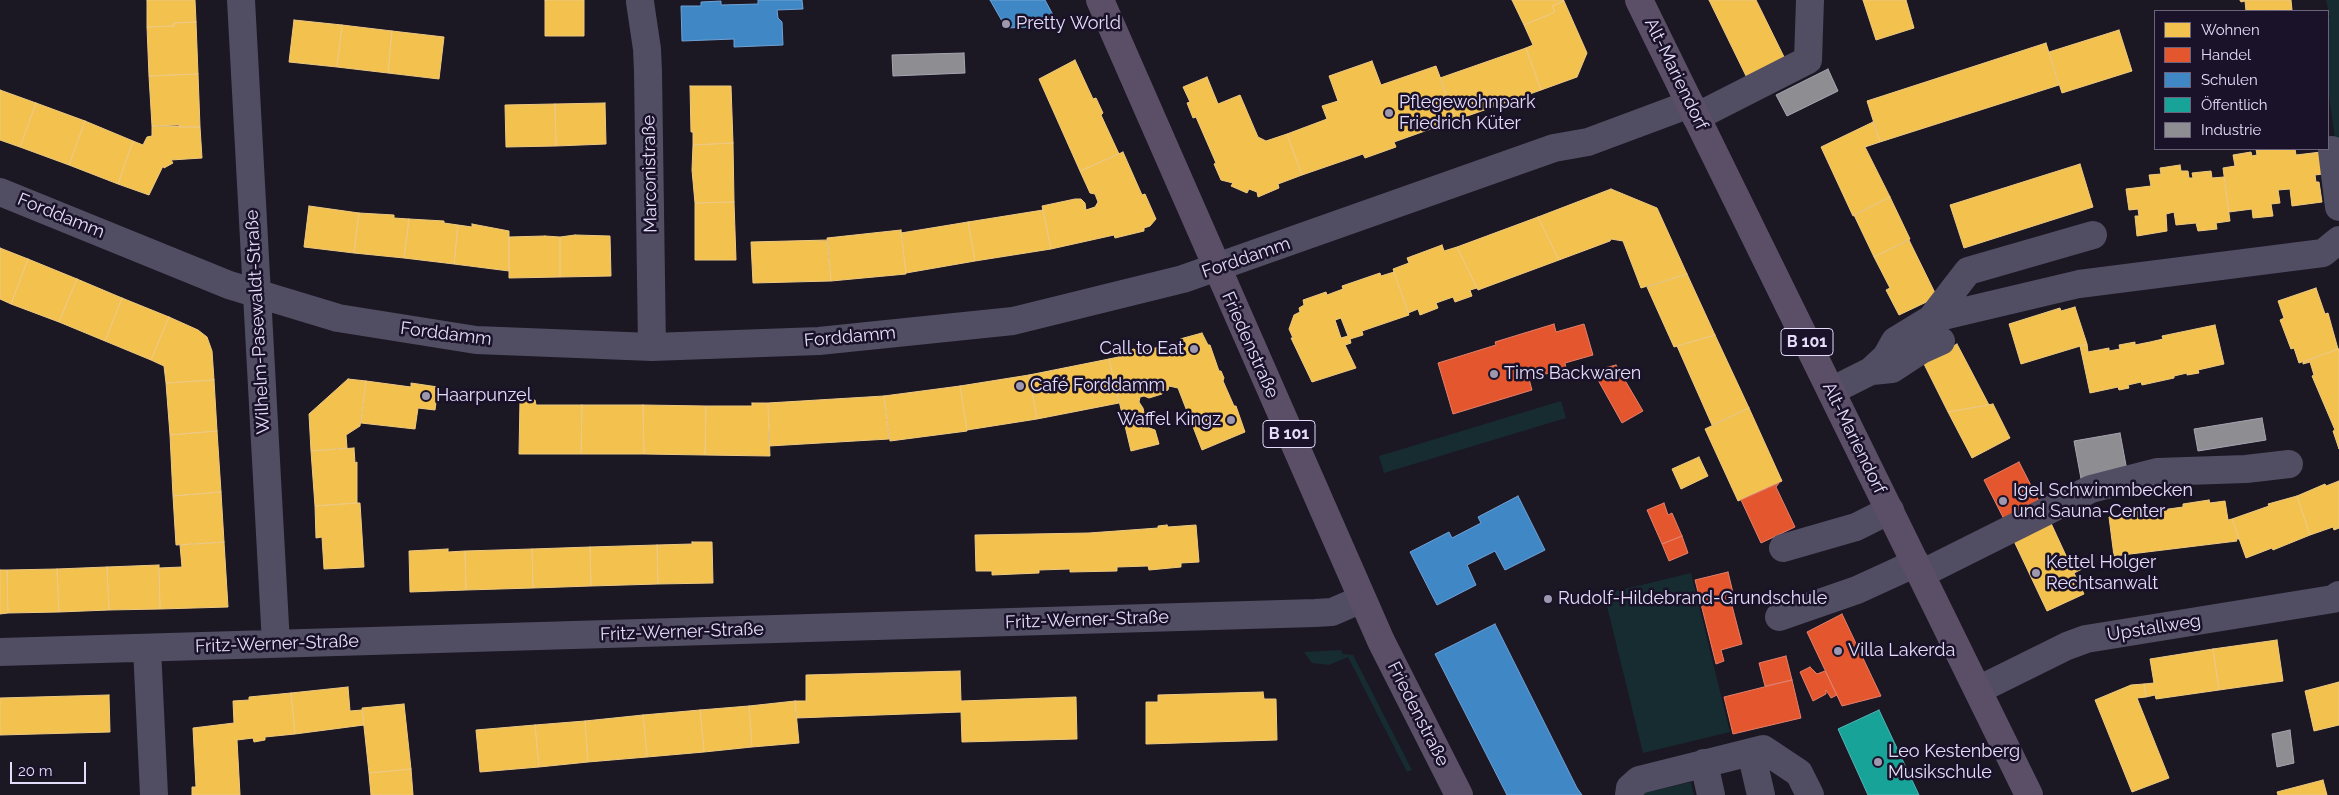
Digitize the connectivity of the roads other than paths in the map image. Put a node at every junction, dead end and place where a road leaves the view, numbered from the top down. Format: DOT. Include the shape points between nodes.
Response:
graph roads {
  1 [pos="241,0"];
  2 [pos="1100,0"];
  3 [pos="1639,0"];
  4 [pos="1810,0"];
  5 [pos="640,2"];
  6 [pos="1693,110"];
  7 [pos="2332,150"];
  8 [pos="0,192"];
  9 [pos="2339,208"];
  10 [pos="2093,235"];
  11 [pos="2339,240"];
  12 [pos="1217,268"];
  13 [pos="256,294"];
  14 [pos="1936,330"];
  15 [pos="652,347"];
  16 [pos="1831,391"];
  17 [pos="2289,464"];
  18 [pos="1890,510"];
  19 [pos="1783,548"];
  20 [pos="1919,568"];
  21 [pos="2339,595"];
  22 [pos="1362,599"];
  23 [pos="1779,617"];
  24 [pos="276,644"];
  25 [pos="147,648"];
  26 [pos="0,652"];
  27 [pos="1978,690"];
  28 [pos="1751,752"];
  29 [pos="1704,763"];
  30 [pos="154,795"];
  31 [pos="1459,795"];
  32 [pos="1629,795"];
  33 [pos="1711,795"];
  34 [pos="1761,795"];
  35 [pos="1810,795"];
  36 [pos="2029,795"];
  1 -- 13 [label="street, Wilhelm-Pasewaldt-Straße"];
  2 -- 12 [label="main road, Friedenstraße / B 101"];
  3 -- 6 [label="main road, Alt-Mariendorf / B 101"];
  4 -- 6 [label="street, Forddamm" via="1808,60"];
  5 -- 15 [label="street, Marconistraße" via="648,64"];
  6 -- 12 [label="street, Forddamm" via="1588,142 1554,148"];
  6 -- 16 [label="main road, Alt-Mariendorf / B 101"];
  7 -- 9 [label="street"];
  8 -- 13 [label="street, Forddamm"];
  10 -- 14 [label="street" via="1968,271"];
  11 -- 14 [label="street" via="2323,253 2079,284"];
  12 -- 15 [label="street, Forddamm" via="1013,320 819,341"];
  12 -- 22 [label="main road, Friedenstraße / B 101"];
  13 -- 15 [label="street, Forddamm" via="338,318 476,340"];
  13 -- 24 [label="street, Wilhelm-Pasewaldt-Straße"];
  14 -- 16 [label="street" via="1896,341 1871,372"];
  16 -- 18 [label="main road, Alt-Mariendorf / B 101"];
  17 -- 20 [label="street" via="2157,472 2091,489"];
  18 -- 19 [label="street" via="1856,527"];
  18 -- 20 [label="main road, Alt-Mariendorf / B 101"];
  20 -- 23 [label="street"];
  20 -- 27 [label="main road, Alt-Mariendorf / B 101"];
  21 -- 27 [label="street, Upstallweg" via="2333,599 2086,640 2067,646"];
  22 -- 24 [label="street, Fritz-Werner-Straße" via="1332,612 1314,613"];
  22 -- 31 [label="main road, Friedenstraße / B 101"];
  24 -- 25 [label="street, Fritz-Werner-Straße"];
  25 -- 26 [label="street, Fritz-Werner-Straße"];
  25 -- 30 [label="street"];
  27 -- 36 [label="main road, Alt-Mariendorf / B 101"];
  28 -- 29 [label="street"];
  28 -- 34 [label="street"];
  28 -- 35 [label="street" via="1763,749 1798,773"];
  29 -- 32 [label="street" via="1639,780 1630,788"];
  29 -- 33 [label="street"];
}
